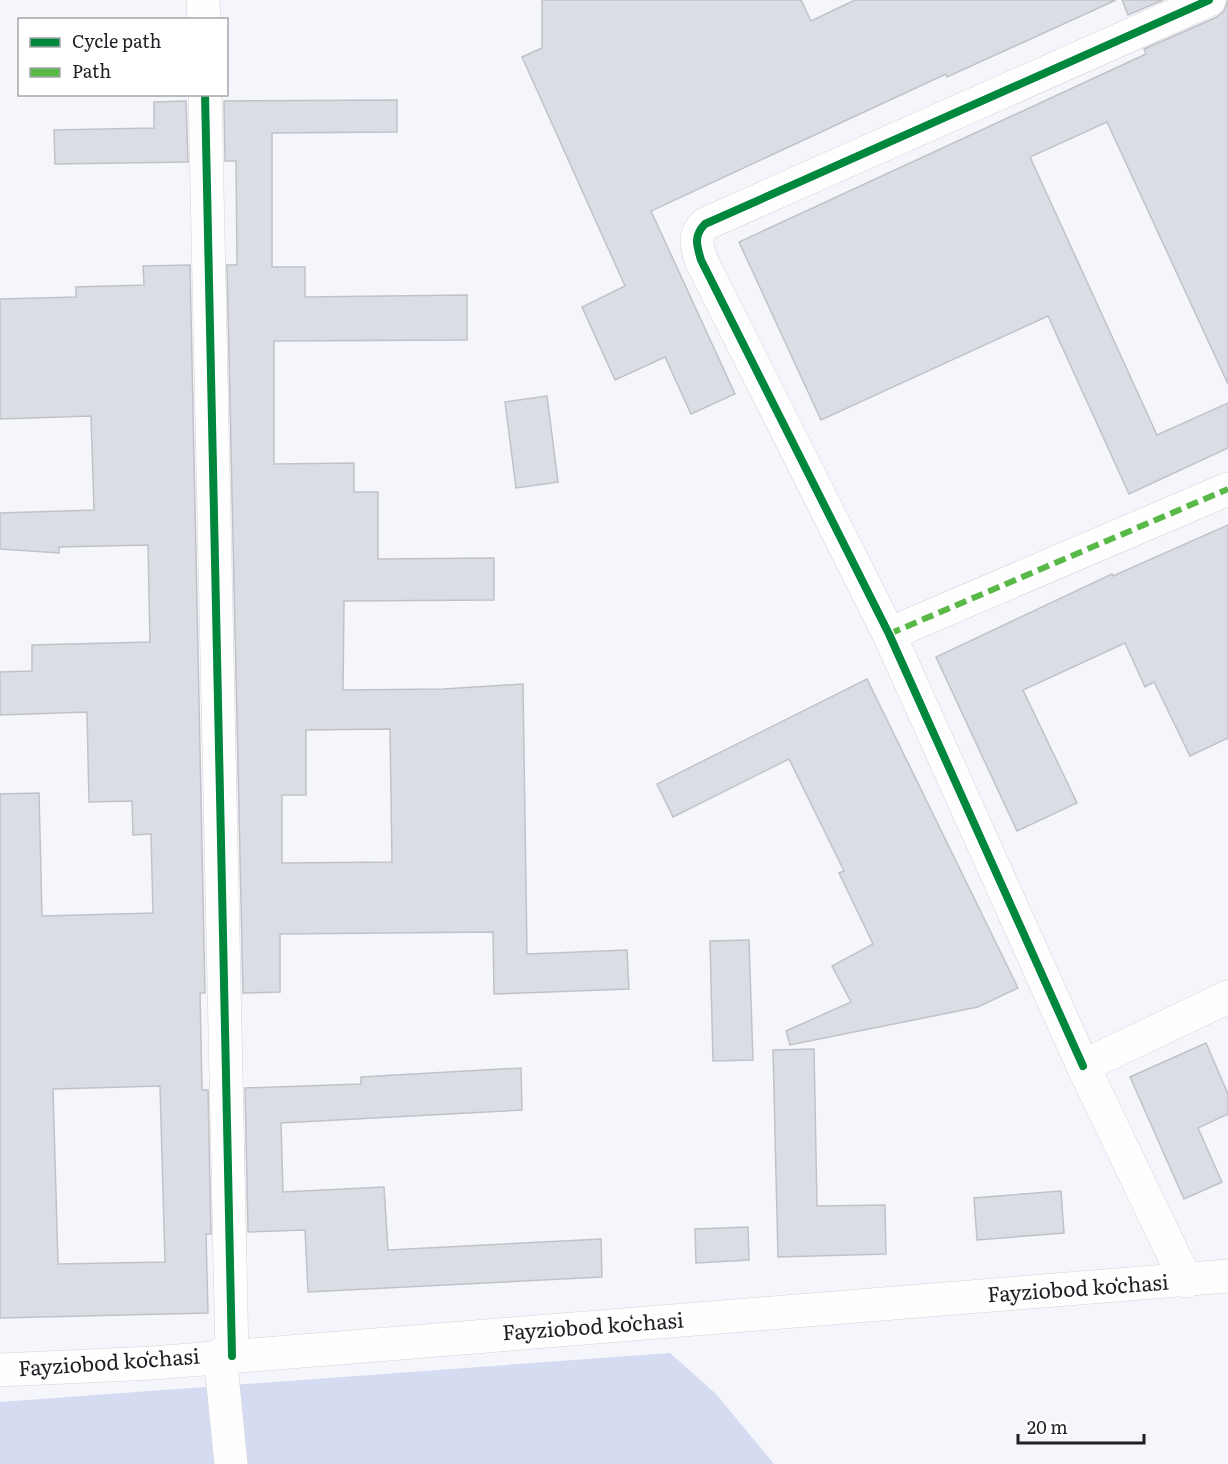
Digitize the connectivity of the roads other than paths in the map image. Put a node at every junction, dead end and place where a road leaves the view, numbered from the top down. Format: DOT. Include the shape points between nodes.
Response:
graph roads {
  1 [pos="204,0"];
  2 [pos="1209,0"];
  3 [pos="204,18"];
  4 [pos="206,96"];
  5 [pos="1228,489"];
  6 [pos="889,634"];
  7 [pos="1228,997"];
  8 [pos="1083,1066"];
  9 [pos="1228,1276"];
  10 [pos="1186,1281"];
  11 [pos="226,1355"];
  12 [pos="0,1370"];
  13 [pos="231,1464"];
  1 -- 3 [label="street"];
  2 -- 6 [label="street, Fayziobod koʻchasi" via="705,224 698,231 701,260"];
  4 -- 11 [label="street"];
  5 -- 6 [label="street"];
  6 -- 8 [label="street, Fayziobod koʻchasi"];
  7 -- 8 [label="street"];
  8 -- 10 [label="street, Fayziobod koʻchasi"];
  9 -- 10 [label="street, Fayziobod koʻchasi"];
  10 -- 11 [label="street, Fayziobod koʻchasi"];
  11 -- 12 [label="street, Fayziobod koʻchasi"];
  11 -- 13 [label="street"];
}
